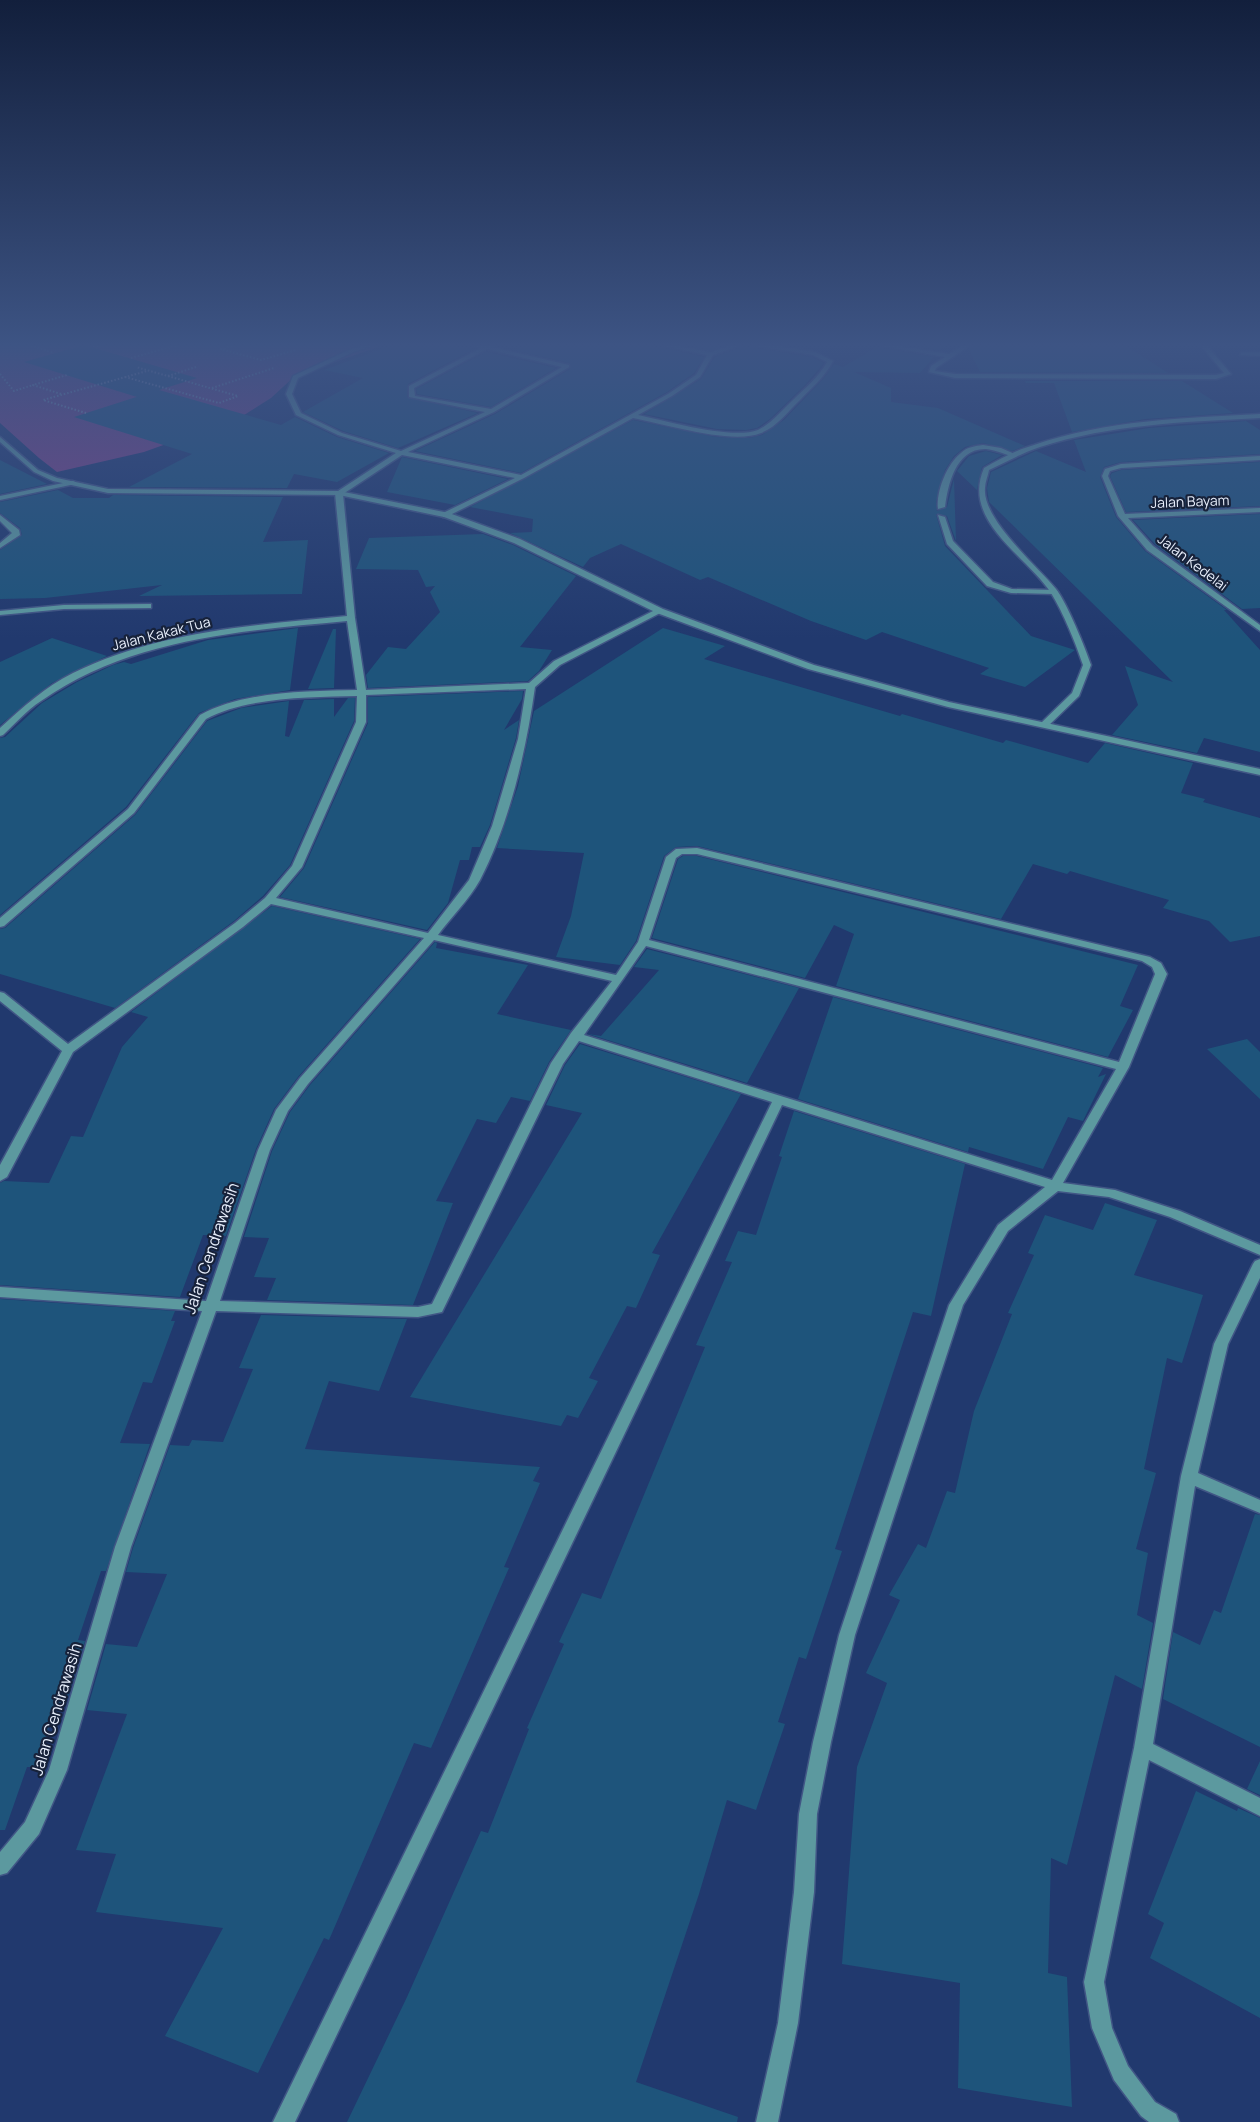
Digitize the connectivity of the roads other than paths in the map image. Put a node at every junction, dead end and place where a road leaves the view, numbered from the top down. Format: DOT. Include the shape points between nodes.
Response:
graph roads {
  1 [pos="2,441"];
  2 [pos="363,441"];
  3 [pos="427,441"];
  4 [pos="589,441"];
  5 [pos="1056,441"];
  6 [pos="401,453"];
  7 [pos="1014,455"];
  8 [pos="1260,458"];
  9 [pos="522,477"];
  10 [pos="72,483"];
  11 [pos="339,493"];
  12 [pos="0,498"];
  13 [pos="941,507"];
  14 [pos="1260,510"];
  15 [pos="1243,511"];
  16 [pos="446,515"];
  17 [pos="1122,516"];
  18 [pos="0,517"];
  19 [pos="941,517"];
  20 [pos="1260,522"];
  21 [pos="0,546"];
  22 [pos="1054,592"];
  23 [pos="148,606"];
  24 [pos="660,610"];
  25 [pos="0,613"];
  26 [pos="351,618"];
  27 [pos="1256,622"];
  28 [pos="1260,629"];
  29 [pos="531,686"];
  30 [pos="362,693"];
  31 [pos="1044,725"];
  32 [pos="0,733"];
  33 [pos="1260,772"];
  34 [pos="269,900"];
  35 [pos="0,924"];
  36 [pos="429,938"];
  37 [pos="643,942"];
  38 [pos="619,979"];
  39 [pos="0,995"];
  40 [pos="575,1036"];
  41 [pos="68,1050"];
  42 [pos="1123,1066"];
  43 [pos="778,1101"];
  44 [pos="0,1178"];
  45 [pos="1055,1186"];
  46 [pos="1260,1250"];
  47 [pos="1260,1264"];
  48 [pos="0,1292"];
  49 [pos="211,1306"];
  50 [pos="1190,1476"];
  51 [pos="1260,1507"];
  52 [pos="1143,1748"];
  53 [pos="1260,1808"];
  54 [pos="0,1866"];
  55 [pos="284,2122"];
  56 [pos="767,2122"];
  57 [pos="1168,2122"];
  1 -- 10 [label="street" via="36,471"];
  2 -- 6 [label="street"];
  3 -- 6 [label="street"];
  4 -- 9 [label="street"];
  5 -- 7 [label="street"];
  6 -- 9 [label="street"];
  6 -- 11 [label="street"];
  7 -- 13 [label="street" via="981,447 962,456 945,482"];
  7 -- 22 [label="street" via="986,469 982,498 1006,539"];
  8 -- 17 [label="street, Jalan Kedelai" via="1107,470 1105,476"];
  9 -- 16 [label="street"];
  10 -- 11 [label="street" via="108,491"];
  10 -- 12 [label="street"];
  11 -- 16 [label="street"];
  11 -- 26 [label="street"];
  14 -- 15 [label="street, Jalan Bayam"];
  15 -- 17 [label="street, Jalan Bayam"];
  15 -- 20 [label="street"];
  16 -- 24 [label="street" via="517,541"];
  17 -- 27 [label="street, Jalan Kedelai" via="1159,556"];
  18 -- 21 [label="street" via="16,535"];
  19 -- 22 [label="street" via="950,542 990,584 1011,591"];
  22 -- 31 [label="street" via="1087,665 1076,694"];
  23 -- 25 [label="street"];
  24 -- 29 [label="street" via="557,663"];
  24 -- 31 [label="street" via="811,667"];
  26 -- 30 [label="street"];
  26 -- 32 [label="street, Jalan Kakak Tua" via="234,630 101,661 44,694"];
  27 -- 28 [label="street, Jalan Kedelai"];
  29 -- 30 [label="street"];
  29 -- 36 [label="street, Jalan Cendrawasih" via="523,739 486,855 474,881"];
  30 -- 34 [label="street" via="361,722 308,844 297,867"];
  30 -- 35 [label="street" via="282,696 203,717 131,811"];
  31 -- 33 [label="street"];
  34 -- 36 [label="street"];
  34 -- 41 [label="street"];
  36 -- 38 [label="street"];
  36 -- 49 [label="street, Jalan Cendrawasih" via="282,1110 264,1150"];
  37 -- 38 [label="street"];
  37 -- 42 [label="street"];
  37 -- 42 [label="street" via="671,857 689,850 1146,959 1161,974"];
  38 -- 40 [label="street"];
  39 -- 41 [label="street"];
  40 -- 43 [label="street"];
  40 -- 49 [label="street" via="508,1158 436,1308 418,1312"];
  41 -- 44 [label="street"];
  42 -- 45 [label="street"];
  43 -- 45 [label="street"];
  43 -- 55 [label="street"];
  45 -- 46 [label="street" via="1110,1193 1175,1214"];
  45 -- 56 [label="street" via="1003,1228 956,1305 847,1635 808,1814 804,1892 788,2023"];
  47 -- 50 [label="street" via="1221,1344"];
  48 -- 49 [label="street"];
  49 -- 54 [label="street, Jalan Cendrawasih" via="123,1547 58,1770 32,1828"];
  50 -- 51 [label="street"];
  50 -- 52 [label="street"];
  52 -- 53 [label="street"];
  52 -- 57 [label="street" via="1094,1982 1102,2028 1121,2073 1148,2109"];
}
